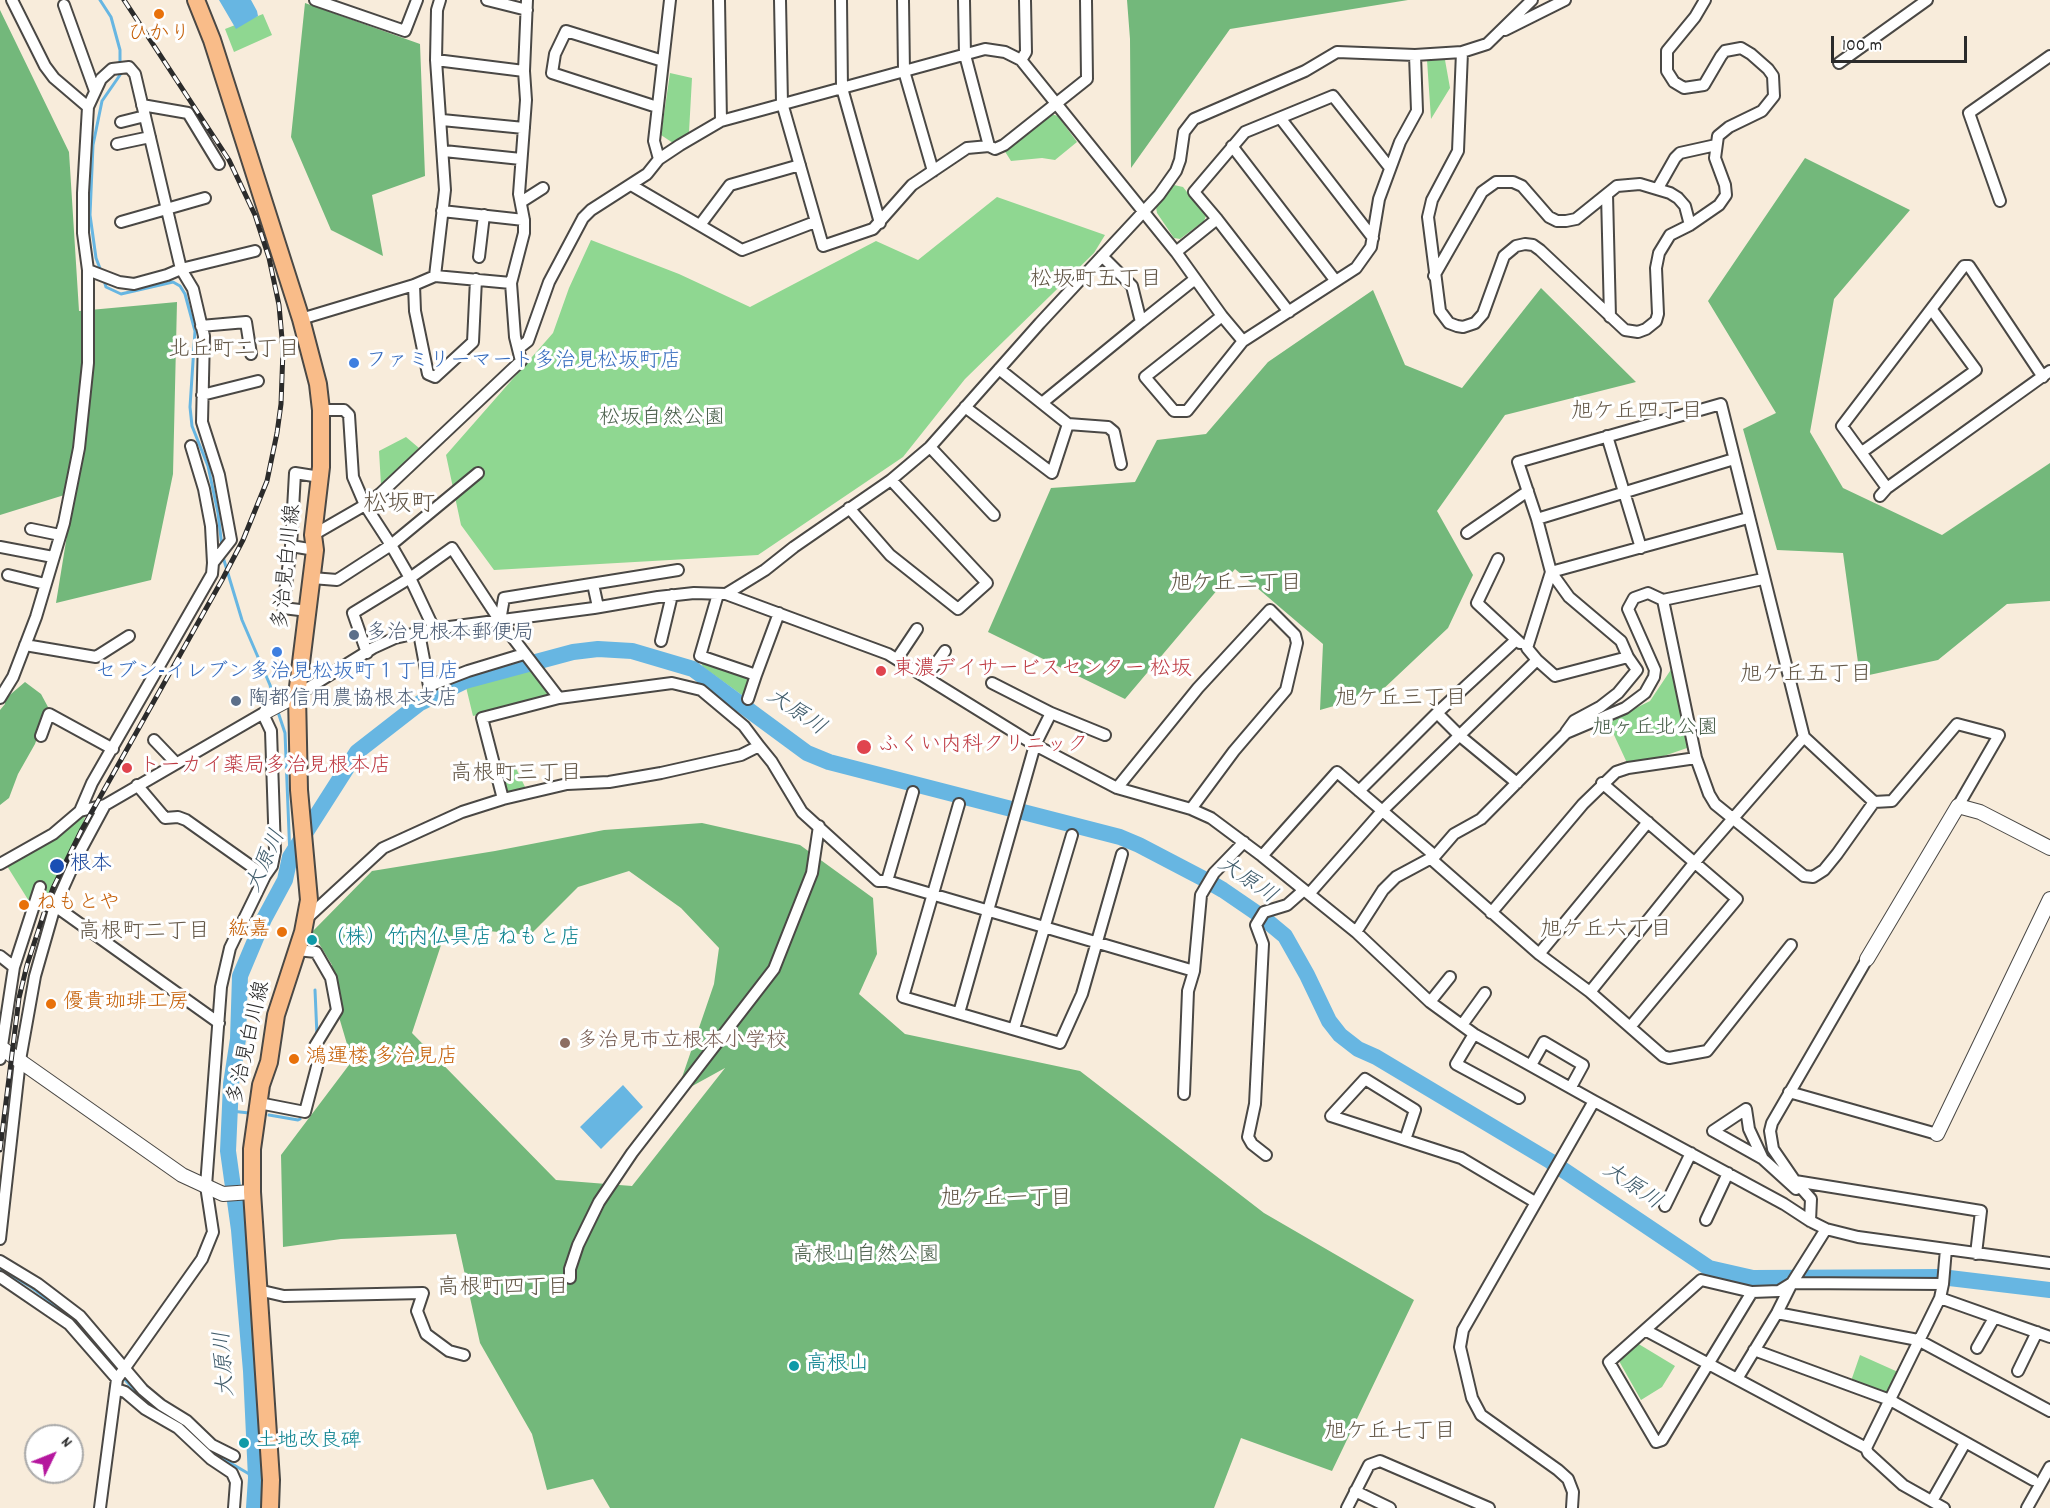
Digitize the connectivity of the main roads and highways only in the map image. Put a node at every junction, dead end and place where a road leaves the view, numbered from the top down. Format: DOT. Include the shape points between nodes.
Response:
graph roads {
  1 [pos="196,0"];
  2 [pos="270,1508"];
  1 -- 2 [label="main road, 多治見白川線" via="301,319 321,410 312,578 297,694 299,790 309,900 276,1015 270,1062 261,1086 247,1193 258,1290"];
}
